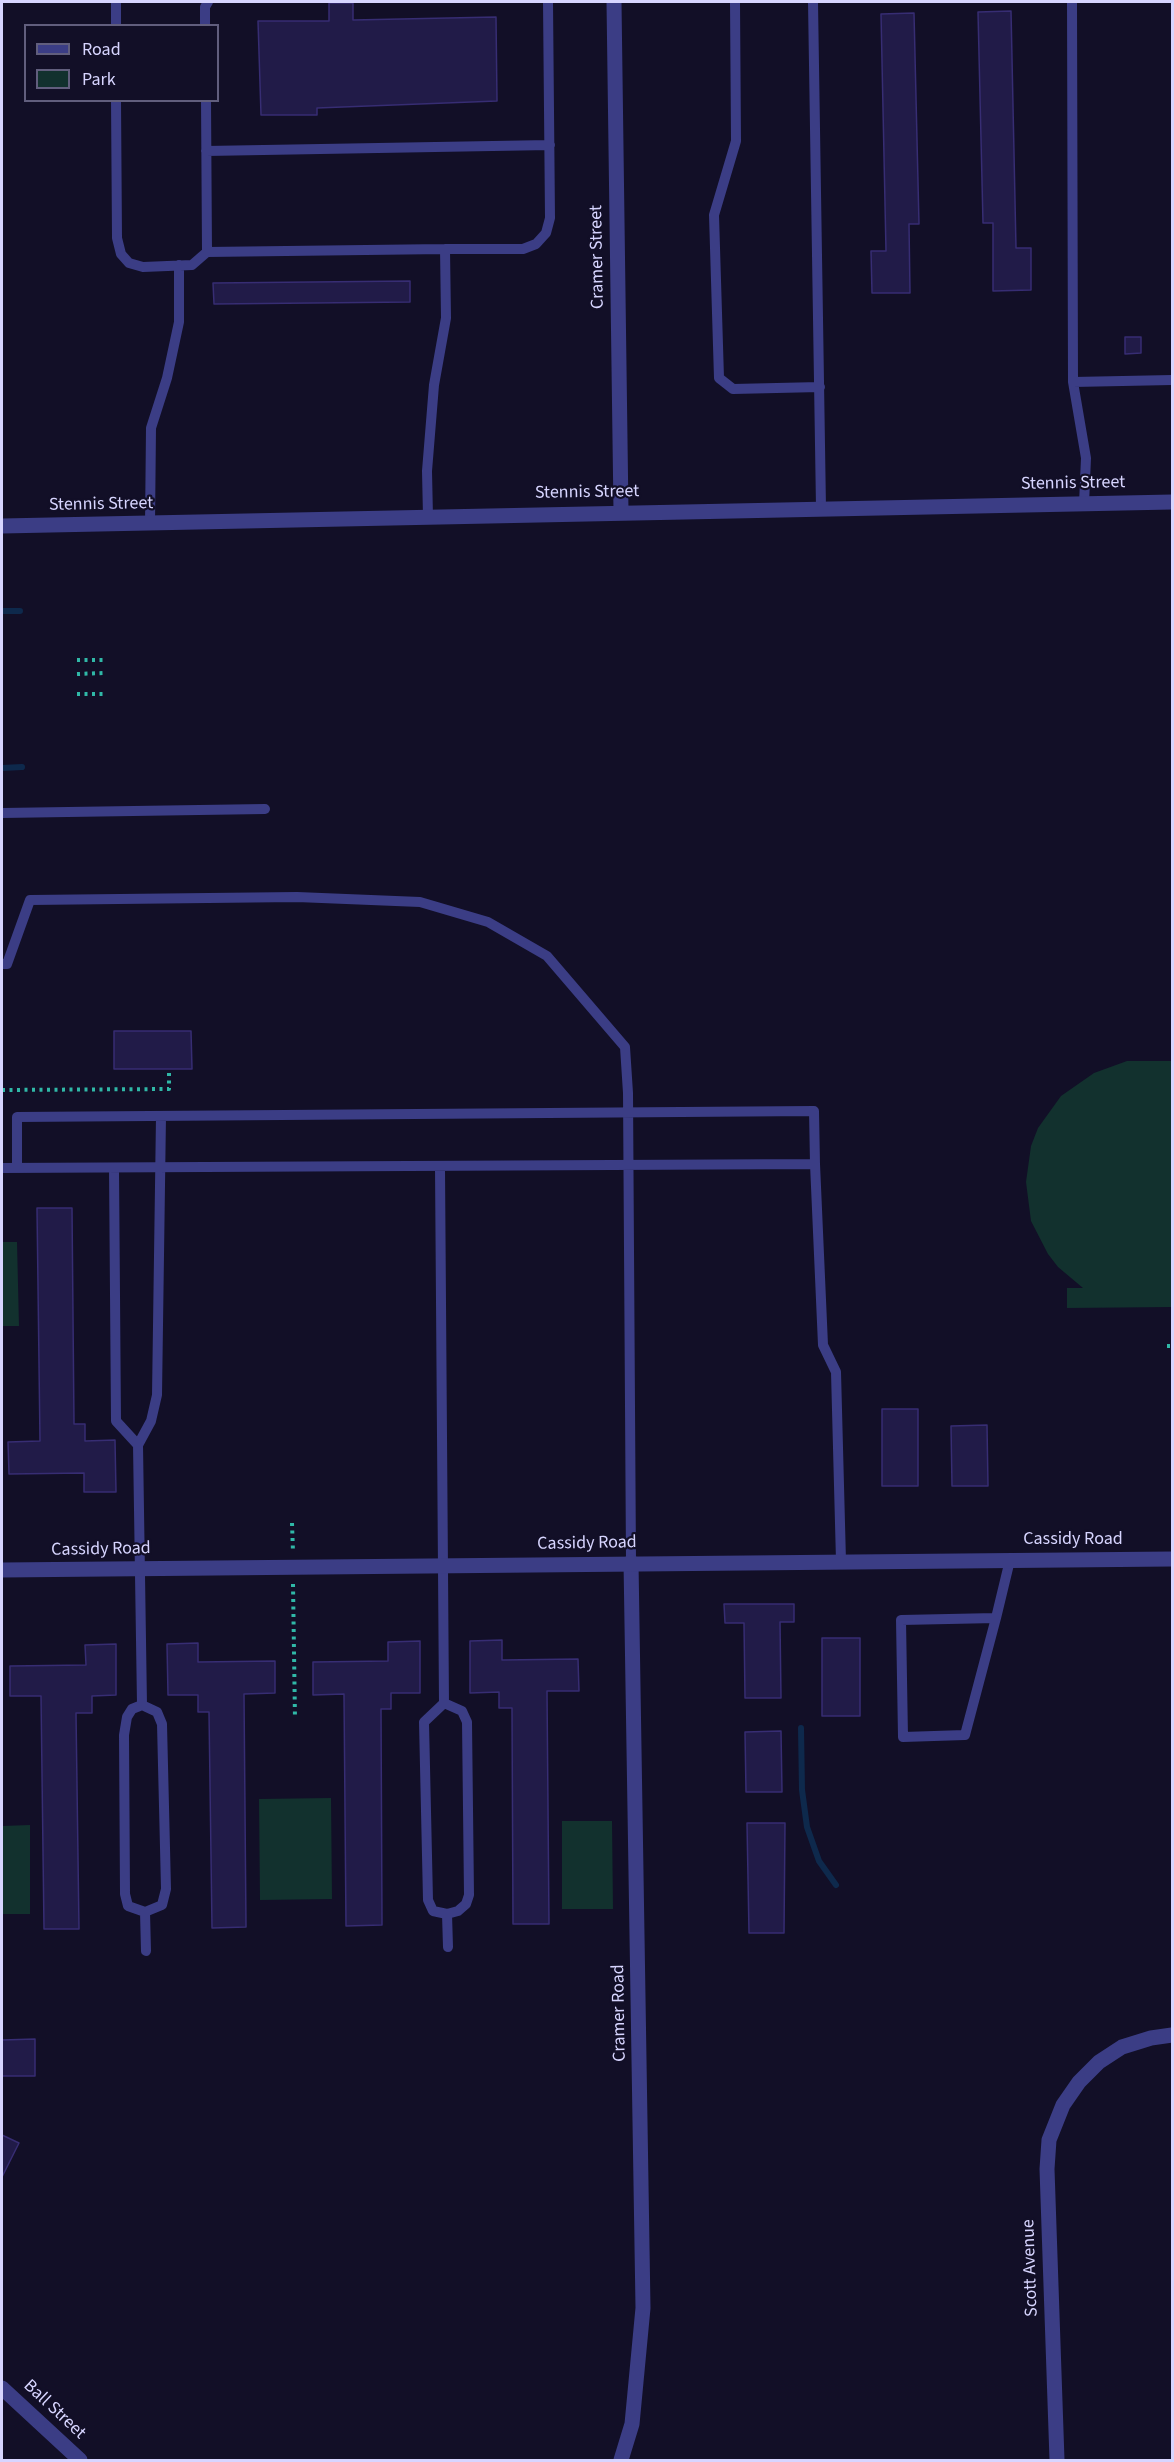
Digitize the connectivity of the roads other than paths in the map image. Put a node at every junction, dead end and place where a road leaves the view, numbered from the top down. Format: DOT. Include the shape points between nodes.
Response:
graph roads {
  1 [pos="116,2"];
  2 [pos="208,2"];
  3 [pos="548,2"];
  4 [pos="614,2"];
  5 [pos="735,2"];
  6 [pos="813,2"];
  7 [pos="1072,2"];
  8 [pos="116,24"];
  9 [pos="205,24"];
  10 [pos="116,102"];
  11 [pos="206,102"];
  12 [pos="550,146"];
  13 [pos="206,151"];
  14 [pos="444,249"];
  15 [pos="207,252"];
  16 [pos="179,265"];
  17 [pos="1173,380"];
  18 [pos="1073,382"];
  19 [pos="820,387"];
  20 [pos="1173,502"];
  21 [pos="1084,504"];
  22 [pos="821,508"];
  23 [pos="621,512"];
  24 [pos="428,517"];
  25 [pos="150,524"];
  26 [pos="2,526"];
  27 [pos="265,809"];
  28 [pos="2,813"];
  29 [pos="2,964"];
  30 [pos="628,1112"];
  31 [pos="161,1116"];
  32 [pos="815,1164"];
  33 [pos="628,1167"];
  34 [pos="2,1168"];
  35 [pos="17,1168"];
  36 [pos="114,1168"];
  37 [pos="162,1168"];
  38 [pos="440,1168"];
  39 [pos="138,1445"];
  40 [pos="1173,1559"];
  41 [pos="1010,1560"];
  42 [pos="841,1561"];
  43 [pos="631,1562"];
  44 [pos="444,1565"];
  45 [pos="141,1569"];
  46 [pos="2,1570"];
  47 [pos="996,1618"];
  48 [pos="444,1703"];
  49 [pos="142,1705"];
  50 [pos="145,1912"];
  51 [pos="447,1914"];
  52 [pos="447,1947"];
  53 [pos="147,1951"];
  54 [pos="1173,2035"];
  55 [pos="2,2388"];
  56 [pos="80,2460"];
  57 [pos="621,2460"];
  58 [pos="1057,2460"];
  1 -- 8 [label="lane"];
  2 -- 9 [label="lane"];
  3 -- 12 [label="lane"];
  4 -- 23 [label="street, Cramer Street"];
  5 -- 19 [label="lane" via="736,141 714,215 719,378 733,389"];
  6 -- 19 [label="lane"];
  7 -- 18 [label="lane"];
  10 -- 16 [label="lane" via="117,238 121,254 129,263 143,267"];
  11 -- 13 [label="lane"];
  12 -- 13 [label="lane"];
  12 -- 14 [label="lane" via="550,218 546,233 536,244 523,249"];
  13 -- 15 [label="lane"];
  14 -- 15 [label="lane"];
  14 -- 24 [label="lane" via="446,318 434,386 427,471"];
  15 -- 16 [label="lane" via="192,265"];
  16 -- 25 [label="lane" via="179,322 151,428"];
  17 -- 18 [label="lane"];
  18 -- 21 [label="lane" via="1086,458"];
  19 -- 22 [label="lane"];
  20 -- 21 [label="street, Stennis Street"];
  21 -- 22 [label="street, Stennis Street"];
  22 -- 23 [label="street, Stennis Street"];
  23 -- 24 [label="street, Stennis Street"];
  24 -- 25 [label="street, Stennis Street"];
  25 -- 26 [label="street, Stennis Street"];
  27 -- 28 [label="lane"];
  29 -- 30 [label="lane" via="8,964 30,900 297,897 420,902 488,922 547,956 625,1047"];
  30 -- 31 [label="lane"];
  30 -- 32 [label="lane" via="814,1111"];
  30 -- 33 [label="lane"];
  31 -- 35 [label="lane" via="17,1117"];
  31 -- 37 [label="lane"];
  32 -- 33 [label="lane"];
  32 -- 42 [label="lane" via="823,1346 836,1372"];
  33 -- 38 [label="lane"];
  33 -- 43 [label="lane"];
  34 -- 35 [label="lane"];
  35 -- 36 [label="lane"];
  36 -- 37 [label="lane"];
  36 -- 39 [label="lane" via="116,1421"];
  37 -- 38 [label="lane"];
  37 -- 39 [label="lane" via="157,1395 151,1421"];
  38 -- 44 [label="lane"];
  39 -- 45 [label="lane"];
  40 -- 41 [label="street, Cassidy Road"];
  41 -- 42 [label="street, Cassidy Road"];
  41 -- 47 [label="lane"];
  42 -- 43 [label="street, Cassidy Road"];
  43 -- 44 [label="street, Cassidy Road"];
  43 -- 57 [label="street, Cramer Road" via="643,2308 632,2424"];
  44 -- 45 [label="street, Cassidy Road"];
  44 -- 48 [label="lane"];
  45 -- 46 [label="street, Cassidy Road"];
  45 -- 49 [label="lane"];
  47 -- 47 [label="lane" via="901,1620 903,1737 965,1735"];
  48 -- 51 [label="lane" via="424,1722 424,1733 428,1900 433,1911"];
  48 -- 51 [label="lane" via="462,1711 466,1722 469,1895 458,1911"];
  49 -- 50 [label="lane" via="132,1709 127,1717 124,1735 125,1883 128,1906"];
  49 -- 50 [label="lane" via="157,1712 162,1724 166,1889 162,1905"];
  50 -- 53 [label="lane"];
  51 -- 52 [label="lane"];
  54 -- 58 [label="street, Scott Avenue" via="1122,2047 1099,2062 1063,2105 1049,2140"];
  55 -- 56 [label="street, Ball Street"];
}
